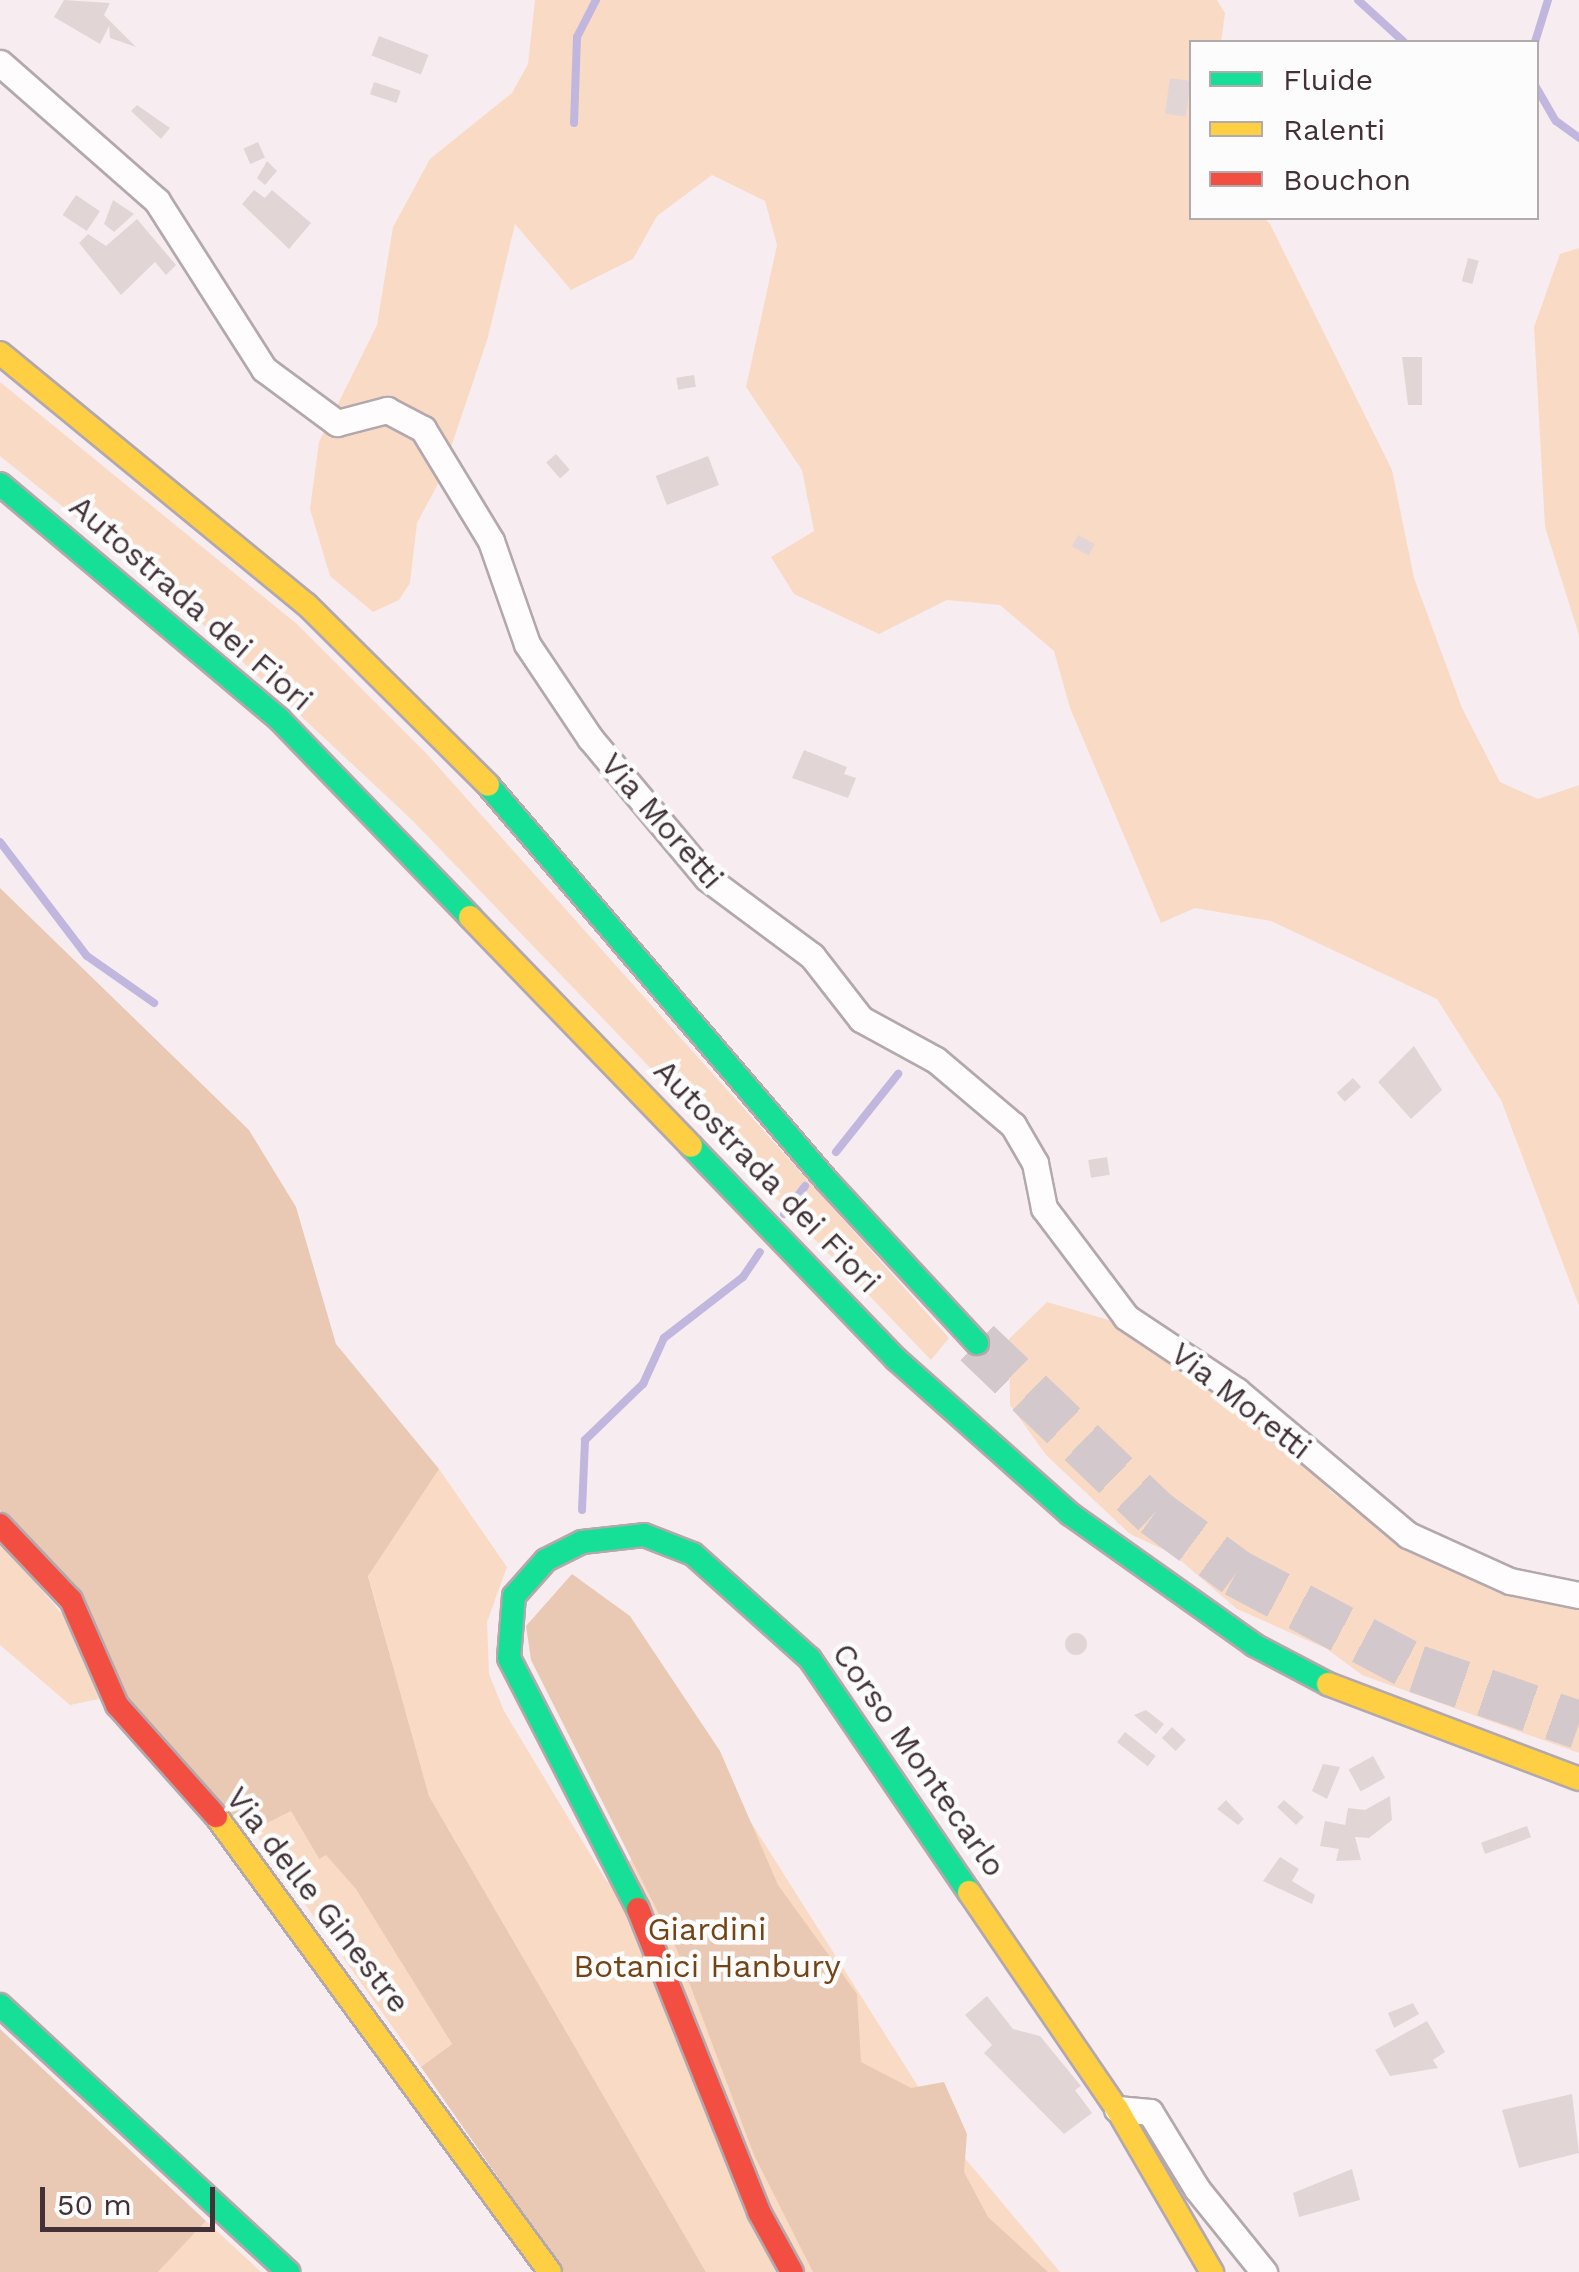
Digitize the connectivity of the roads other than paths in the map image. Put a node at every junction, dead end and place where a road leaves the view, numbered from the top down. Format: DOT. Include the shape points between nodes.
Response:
graph roads {
  1 [pos="0,64"];
  2 [pos="0,352"];
  3 [pos="0,484"];
  4 [pos="977,1343"];
  5 [pos="0,1524"];
  6 [pos="1579,1595"];
  7 [pos="1579,1779"];
  8 [pos="0,2005"];
  9 [pos="1117,2109"];
  10 [pos="288,2272"];
  11 [pos="550,2272"];
  12 [pos="792,2272"];
  13 [pos="1212,2272"];
  14 [pos="1264,2272"];
  1 -- 6 [label="street, Via Moretti" via="157,201 264,369 337,423 388,410 423,429 492,540 527,644 590,738 707,878 812,956 861,1019 936,1060 1014,1125 1035,1163 1044,1208 1126,1317 1237,1391 1408,1536 1510,1581"];
  2 -- 4 [label="main road, Autostrada dei Fiori" via="307,605 504,801 827,1180"];
  3 -- 7 [label="main road, Autostrada dei Fiori" via="280,720 896,1359 1070,1514 1254,1644 1345,1692"];
  5 -- 11 [label="main road, Via delle Ginestre" via="70,1600 117,1705 240,1842"];
  8 -- 10 [label="main road"];
  9 -- 12 [label="main road, Corso Montecarlo" via="838,1692 748,1596 669,1542 601,1537 565,1548 526,1579 508,1615 510,1658 646,1922 747,2184"];
  9 -- 13 [label="main road, Corso Montecarlo"];
  9 -- 14 [label="street" via="1150,2112 1197,2189"];
}
